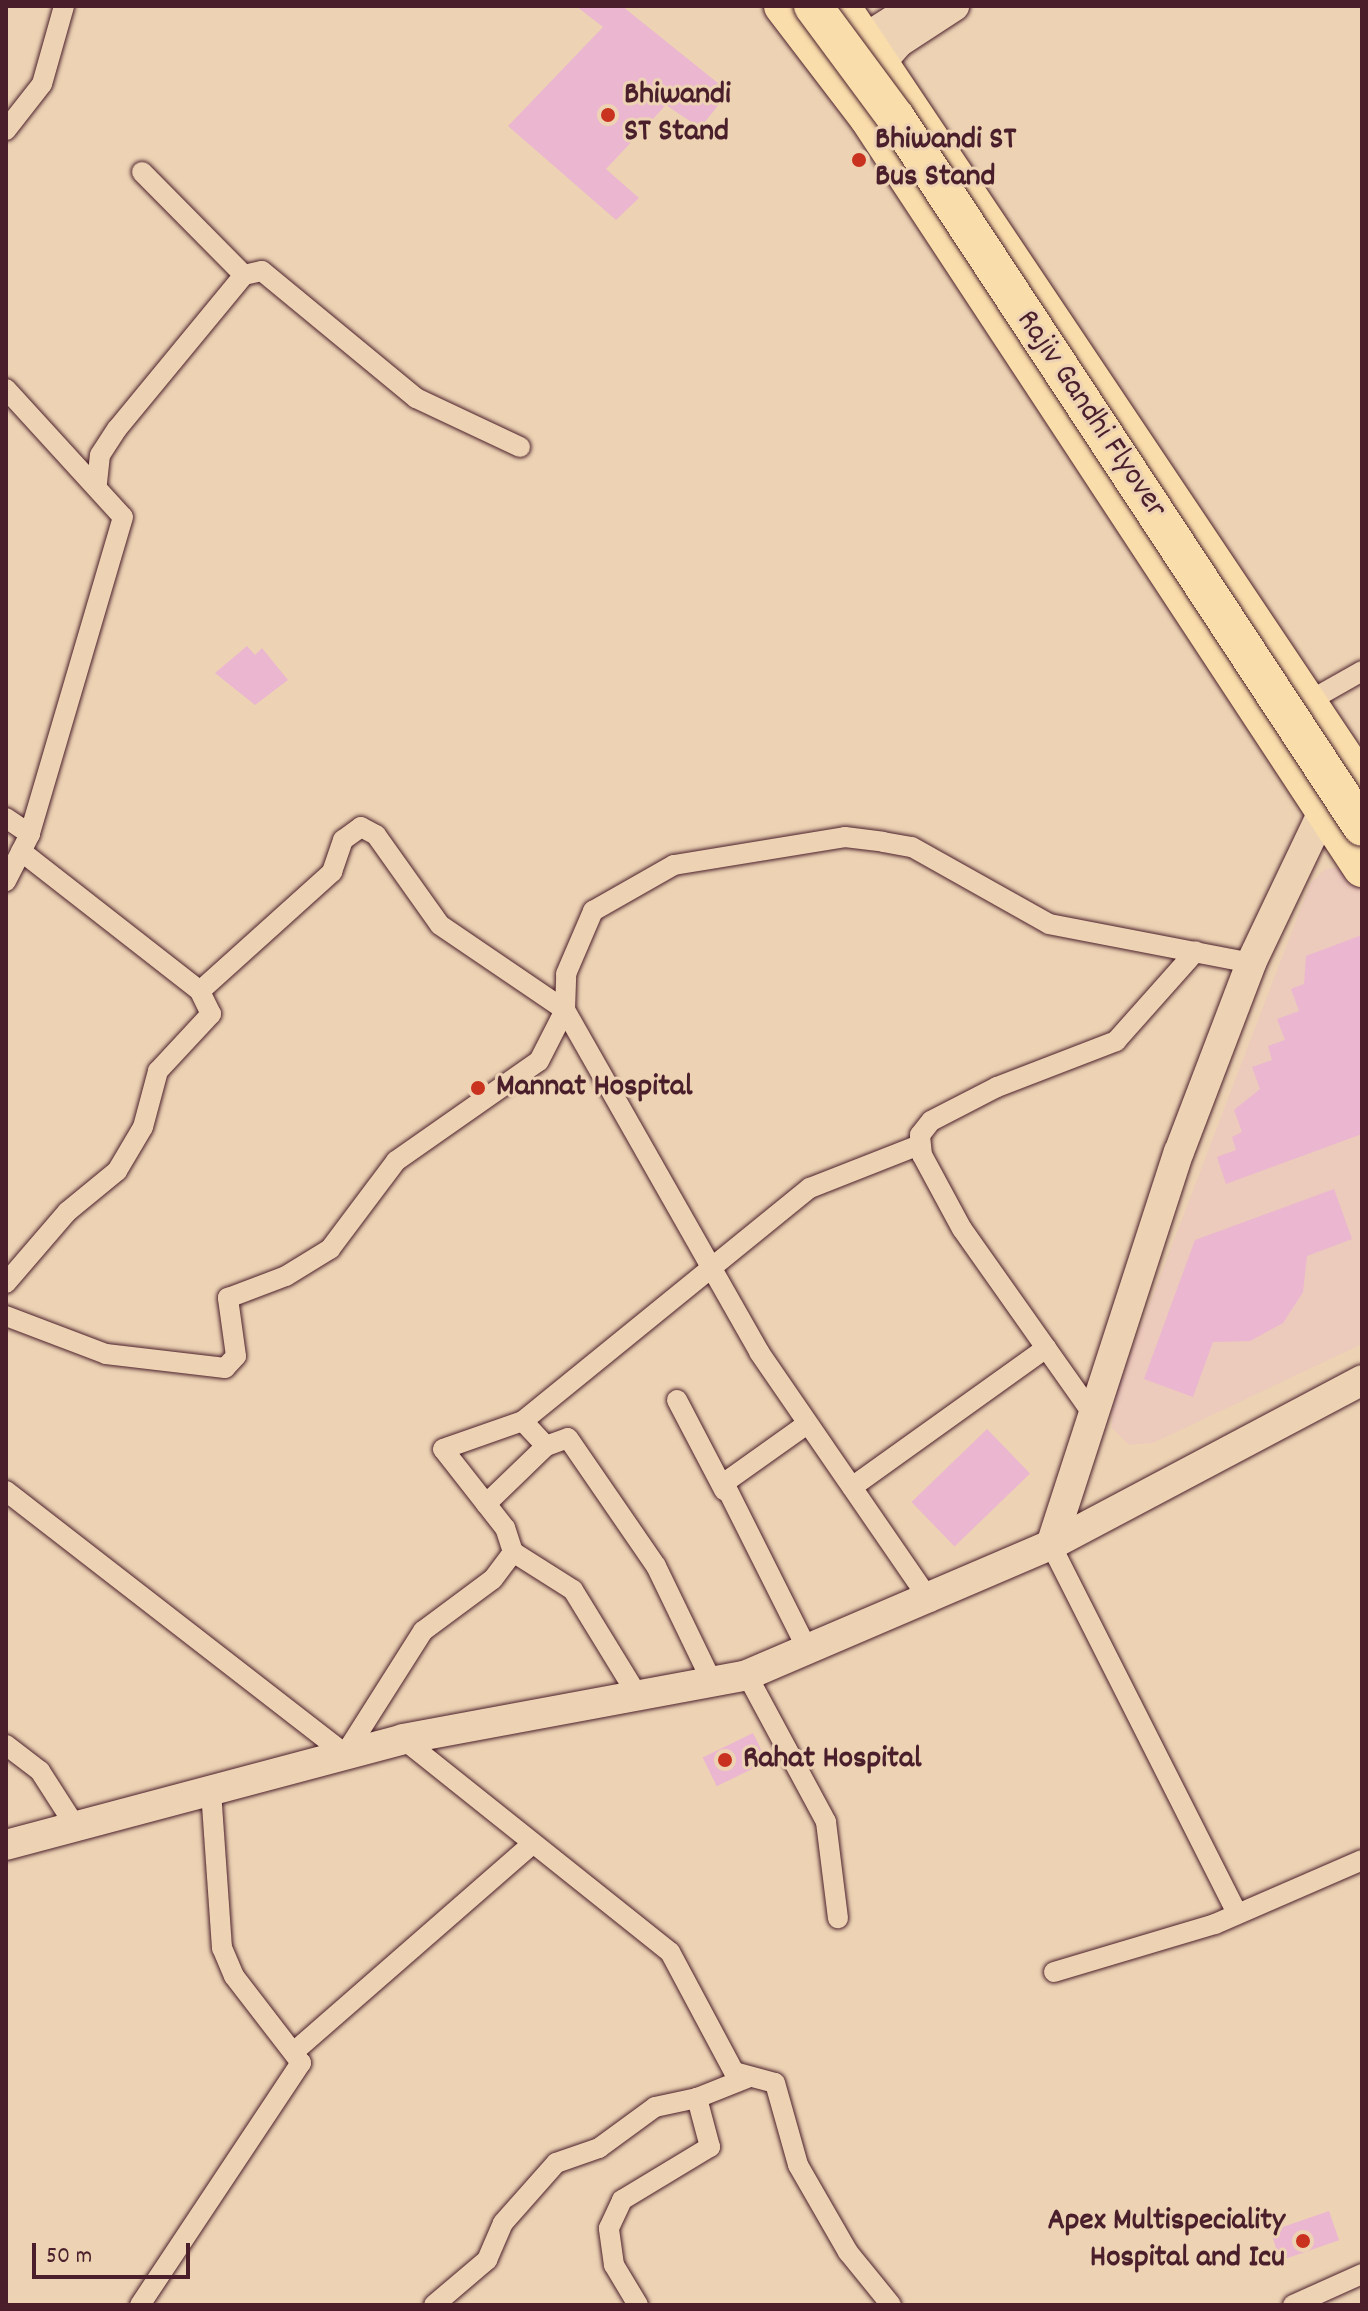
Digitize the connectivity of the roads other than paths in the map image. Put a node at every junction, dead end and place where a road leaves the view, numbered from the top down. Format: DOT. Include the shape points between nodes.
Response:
graph roads {
  1 [pos="64,6"];
  2 [pos="783,6"];
  3 [pos="813,6"];
  4 [pos="841,6"];
  5 [pos="916,6"];
  6 [pos="954,6"];
  7 [pos="874,50"];
  8 [pos="840,78"];
  9 [pos="6,130"];
  10 [pos="142,172"];
  11 [pos="244,275"];
  12 [pos="6,389"];
  13 [pos="520,447"];
  14 [pos="97,483"];
  15 [pos="1362,671"];
  16 [pos="1306,703"];
  17 [pos="1267,724"];
  18 [pos="1355,774"];
  19 [pos="1324,809"];
  20 [pos="6,818"];
  21 [pos="1362,827"];
  22 [pos="25,842"];
  23 [pos="1362,868"];
  24 [pos="6,881"];
  25 [pos="1196,951"];
  26 [pos="1251,963"];
  27 [pos="200,991"];
  28 [pos="565,1010"];
  29 [pos="919,1145"];
  30 [pos="708,1266"];
  31 [pos="6,1283"];
  32 [pos="6,1316"];
  33 [pos="1046,1348"];
  34 [pos="1362,1380"];
  35 [pos="677,1400"];
  36 [pos="1092,1413"];
  37 [pos="523,1421"];
  38 [pos="807,1424"];
  39 [pos="546,1446"];
  40 [pos="852,1487"];
  41 [pos="724,1490"];
  42 [pos="6,1491"];
  43 [pos="486,1504"];
  44 [pos="1051,1545"];
  45 [pos="513,1552"];
  46 [pos="931,1602"];
  47 [pos="808,1651"];
  48 [pos="747,1675"];
  49 [pos="712,1682"];
  50 [pos="638,1696"];
  51 [pos="403,1739"];
  52 [pos="6,1745"];
  53 [pos="345,1754"];
  54 [pos="211,1790"];
  55 [pos="76,1827"];
  56 [pos="6,1845"];
  57 [pos="531,1845"];
  58 [pos="1362,1860"];
  59 [pos="1235,1910"];
  60 [pos="838,1918"];
  61 [pos="1054,1972"];
  62 [pos="296,2050"];
  63 [pos="747,2078"];
  64 [pos="697,2098"];
  65 [pos="1362,2274"];
  66 [pos="140,2305"];
  67 [pos="434,2305"];
  68 [pos="638,2305"];
  69 [pos="891,2305"];
  70 [pos="1293,2305"];
  1 -- 9 [label="street" via="42,84"];
  2 -- 8 [label="highway"];
  3 -- 21 [label="highway, Rajiv Gandhi Flyover, bridge" via="896,118"];
  4 -- 7 [label="highway"];
  5 -- 7 [label="street"];
  6 -- 7 [label="street" via="899,42"];
  7 -- 8 [label="street"];
  7 -- 16 [label="highway"];
  8 -- 17 [label="highway"];
  10 -- 11 [label="street"];
  11 -- 13 [label="street" via="273,275 396,383"];
  11 -- 14 [label="street" via="107,443"];
  12 -- 14 [label="street" via="29,422"];
  14 -- 22 [label="street" via="116,502 121,529"];
  15 -- 16 [label="street"];
  16 -- 17 [label="street"];
  16 -- 18 [label="highway"];
  17 -- 19 [label="highway"];
  18 -- 19 [label="street"];
  19 -- 23 [label="highway"];
  19 -- 26 [label="street"];
  20 -- 22 [label="street"];
  22 -- 24 [label="street"];
  22 -- 27 [label="street"];
  25 -- 26 [label="street"];
  25 -- 28 [label="street" via="1049,924 912,847 845,837 674,865 619,890 593,911 575,942"];
  25 -- 29 [label="street" via="1116,1041 959,1105 931,1121"];
  26 -- 36 [label="street"];
  27 -- 28 [label="street" via="332,872 343,840 361,827 386,846 440,925"];
  27 -- 31 [label="street" via="211,1014 158,1071 131,1151"];
  28 -- 30 [label="street"];
  28 -- 32 [label="street" via="539,1061 396,1161 330,1249 286,1276 228,1298 236,1356 225,1368 106,1354"];
  29 -- 30 [label="street" via="810,1188"];
  29 -- 33 [label="street" via="962,1229"];
  30 -- 37 [label="street"];
  30 -- 38 [label="street"];
  33 -- 36 [label="street"];
  33 -- 40 [label="street"];
  34 -- 44 [label="street"];
  35 -- 41 [label="street"];
  36 -- 44 [label="street"];
  37 -- 39 [label="street"];
  37 -- 43 [label="street" via="443,1449"];
  38 -- 40 [label="street"];
  38 -- 41 [label="street" via="729,1478"];
  39 -- 43 [label="street"];
  39 -- 49 [label="street" via="568,1438 656,1566"];
  40 -- 46 [label="street"];
  41 -- 47 [label="street"];
  42 -- 53 [label="street"];
  43 -- 45 [label="street"];
  44 -- 46 [label="street"];
  44 -- 59 [label="street"];
  45 -- 50 [label="street" via="573,1590"];
  45 -- 53 [label="street" via="493,1579 423,1631"];
  46 -- 47 [label="street"];
  47 -- 48 [label="street"];
  48 -- 49 [label="street"];
  48 -- 60 [label="street" via="826,1822"];
  49 -- 50 [label="street"];
  50 -- 51 [label="street"];
  51 -- 53 [label="street"];
  51 -- 57 [label="street"];
  52 -- 55 [label="street" via="40,1771"];
  53 -- 54 [label="street"];
  54 -- 55 [label="street"];
  54 -- 62 [label="street" via="222,1948 253,2003"];
  55 -- 56 [label="street"];
  57 -- 62 [label="street"];
  57 -- 63 [label="street" via="647,1927 670,1952 734,2072"];
  58 -- 59 [label="street"];
  59 -- 61 [label="street" via="1215,1924"];
  62 -- 66 [label="street" via="297,2076"];
  63 -- 64 [label="street"];
  63 -- 69 [label="street" via="775,2083 798,2165 848,2252"];
  64 -- 67 [label="street" via="655,2107 599,2148 556,2163 503,2223 487,2260"];
  64 -- 68 [label="street" via="710,2147 622,2200 609,2228 614,2265"];
  65 -- 70 [label="street"];
}
